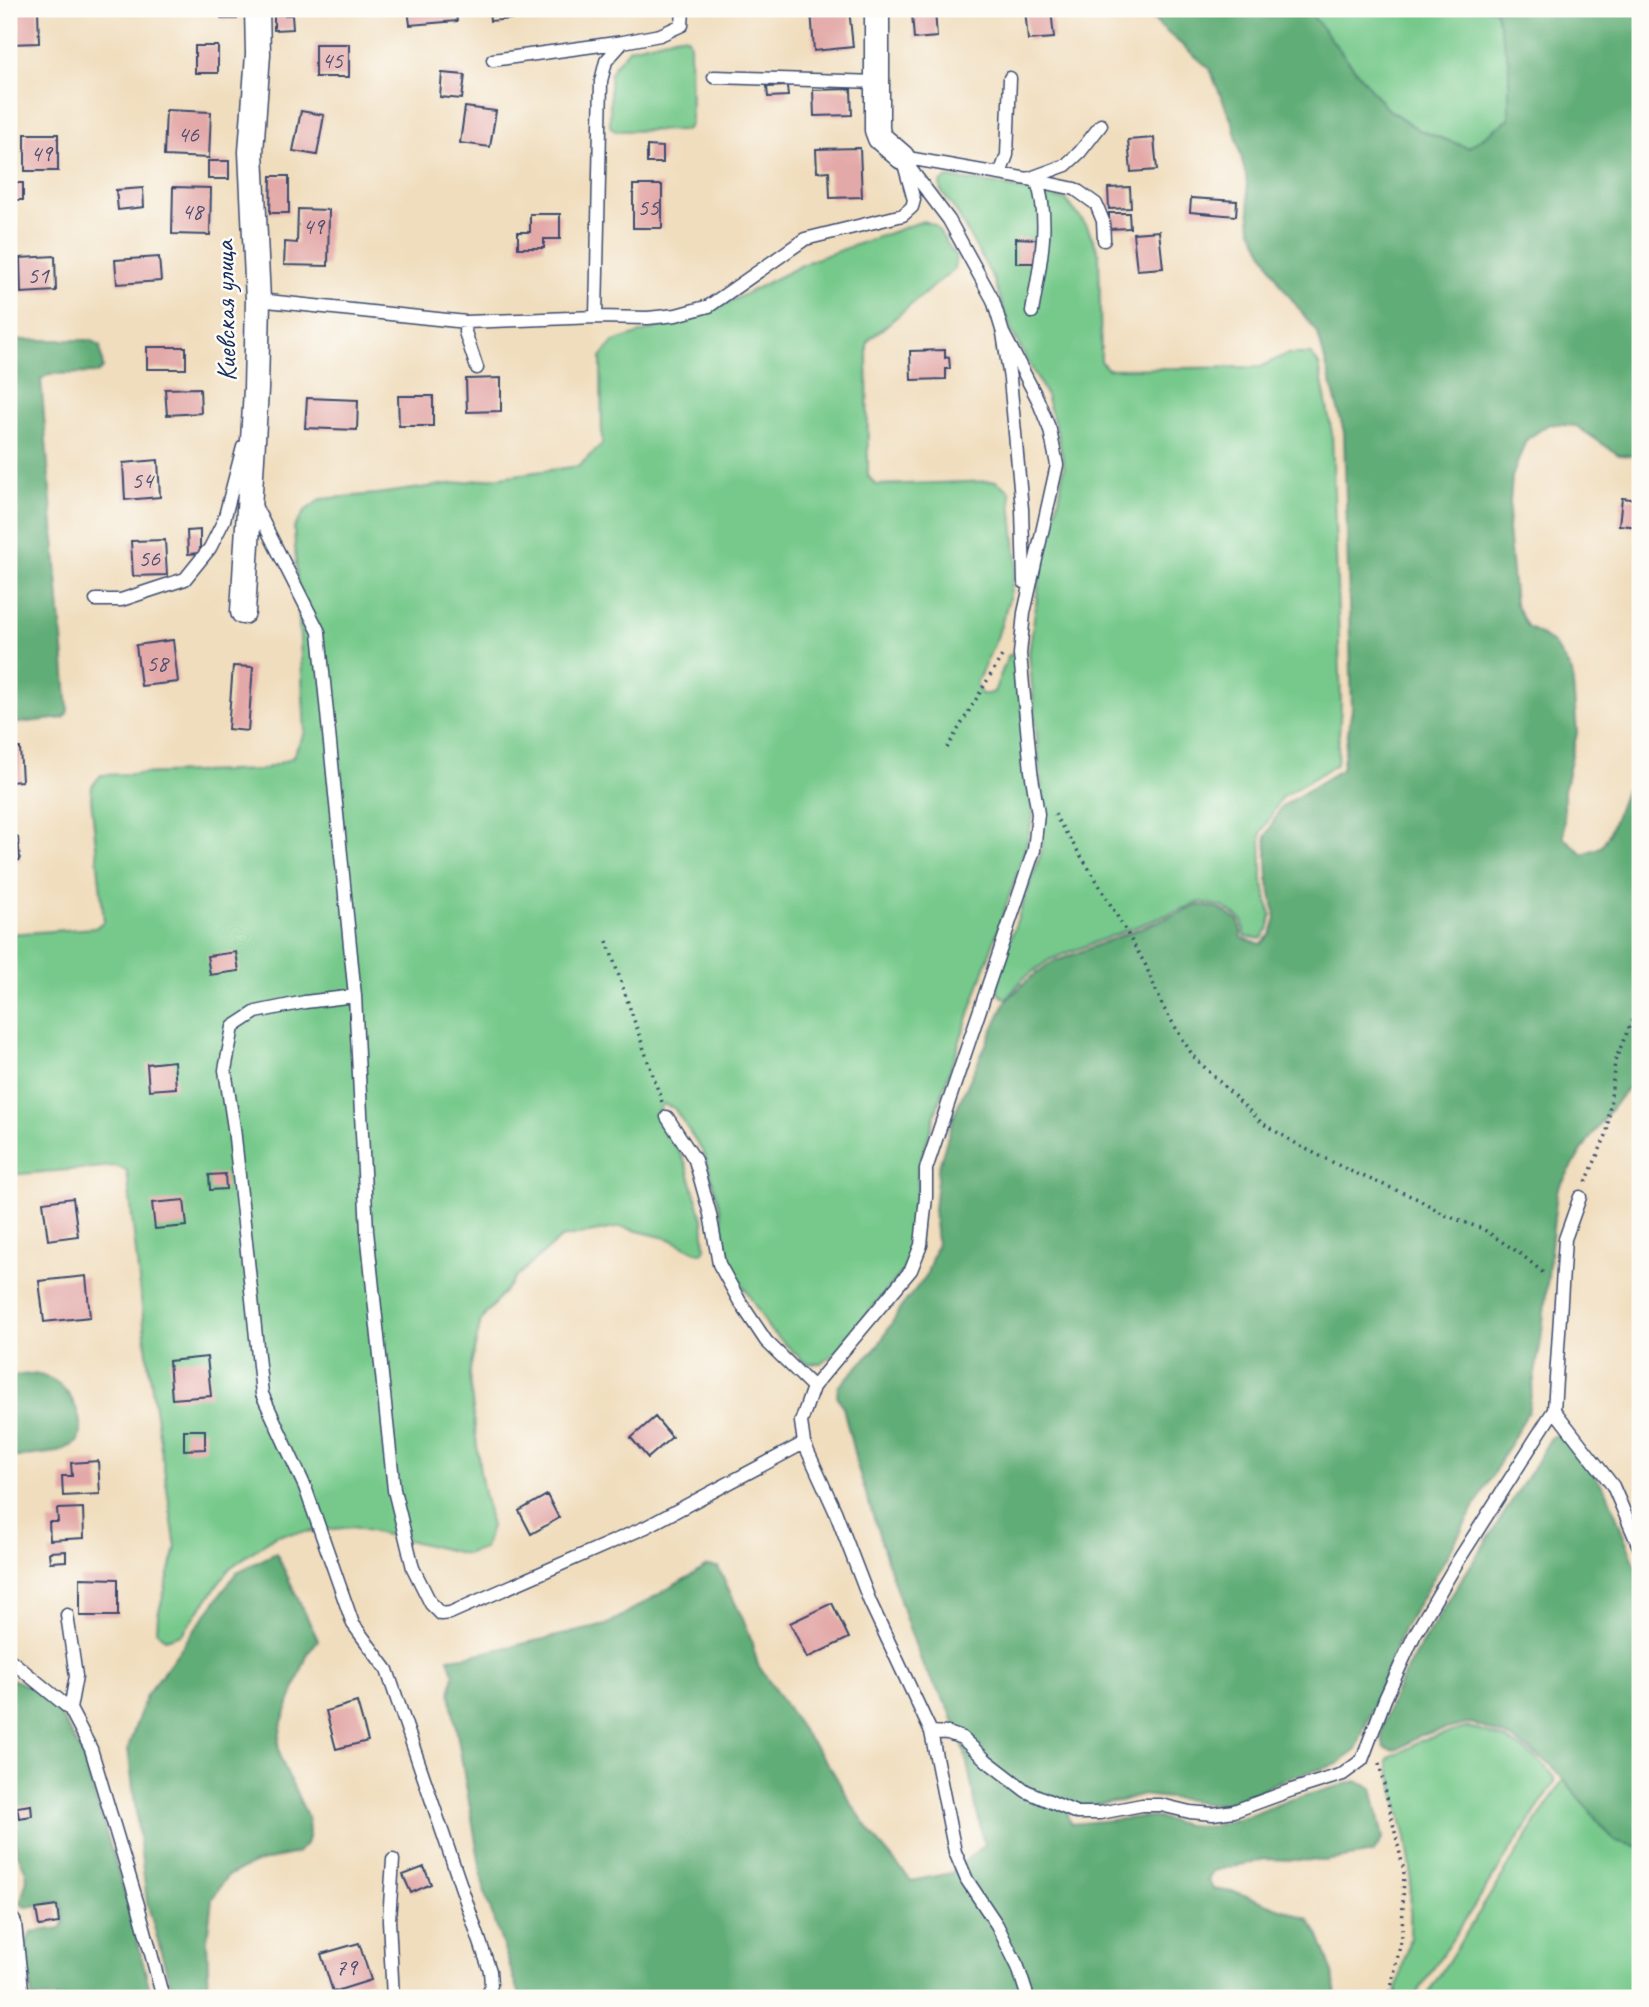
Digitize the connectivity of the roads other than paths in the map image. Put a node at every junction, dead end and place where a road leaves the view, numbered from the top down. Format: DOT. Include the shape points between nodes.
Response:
graph roads {
  1 [pos="257,9"];
  2 [pos="682,9"];
  3 [pos="877,9"];
  4 [pos="623,42"];
  5 [pos="493,60"];
  6 [pos="714,77"];
  7 [pos="1010,78"];
  8 [pos="878,82"];
  9 [pos="1101,125"];
  10 [pos="902,157"];
  11 [pos="1000,174"];
  12 [pos="1033,180"];
  13 [pos="1104,240"];
  14 [pos="258,300"];
  15 [pos="1032,312"];
  16 [pos="596,317"];
  17 [pos="466,322"];
  18 [pos="1003,332"];
  19 [pos="478,368"];
  20 [pos="256,389"];
  21 [pos="249,494"];
  22 [pos="96,600"];
  23 [pos="243,612"];
  24 [pos="1024,612"];
  25 [pos="355,996"];
  26 [pos="667,1117"];
  27 [pos="1580,1197"];
  28 [pos="813,1387"];
  29 [pos="1554,1410"];
  30 [pos="804,1443"];
  31 [pos="1640,1549"];
  32 [pos="67,1615"];
  33 [pos="9,1659"];
  34 [pos="70,1709"];
  35 [pos="931,1732"];
  36 [pos="393,1860"];
  37 [pos="9,1924"];
  38 [pos="17,1998"];
  39 [pos="163,1998"];
  40 [pos="393,1998"];
  41 [pos="487,1998"];
  42 [pos="1028,1998"];
  1 -- 14 [label="street, Киевская улица" via="251,152"];
  2 -- 4 [label="lane" via="682,26"];
  3 -- 8 [label="street"];
  4 -- 5 [label="lane"];
  4 -- 16 [label="lane" via="606,61 601,80"];
  6 -- 8 [label="lane"];
  7 -- 11 [label="lane" via="1007,155"];
  8 -- 10 [label="street" via="877,130"];
  9 -- 12 [label="lane" via="1066,165"];
  10 -- 11 [label="lane"];
  10 -- 16 [label="lane" via="914,200 903,215 805,239 709,306 648,317"];
  10 -- 18 [label="lane" via="949,220 992,300"];
  11 -- 12 [label="lane"];
  12 -- 13 [label="lane" via="1075,189 1096,204"];
  12 -- 15 [label="lane" via="1041,194 1043,227"];
  14 -- 17 [label="lane"];
  14 -- 20 [label="street, Киевская улица"];
  16 -- 17 [label="lane"];
  17 -- 19 [label="lane" via="467,340"];
  18 -- 24 [label="lane" via="1022,509"];
  18 -- 24 [label="lane" via="1050,430 1057,465"];
  20 -- 21 [label="street, Киевская улица"];
  20 -- 22 [label="lane" via="224,520 210,548 185,579 121,600"];
  21 -- 23 [label="street, Киевская улица"];
  21 -- 25 [label="lane" via="319,632"];
  24 -- 28 [label="lane" via="1020,654 1038,814 1034,850 926,1169 921,1245 911,1270"];
  25 -- 30 [label="lane" via="367,1231 394,1490 413,1567 441,1614 646,1527"];
  25 -- 41 [label="lane" via="256,1012 233,1027 225,1070 262,1394 305,1487 354,1624 387,1670 490,1971"];
  26 -- 28 [label="lane" via="695,1160 719,1264 740,1303 766,1340"];
  27 -- 29 [label="lane" via="1565,1239"];
  28 -- 30 [label="lane" via="800,1422"];
  29 -- 31 [label="lane" via="1613,1486"];
  29 -- 35 [label="lane" via="1414,1636 1362,1760 1343,1774 1234,1811 1213,1814 1142,1805 1077,1813 1026,1791 962,1738"];
  30 -- 35 [label="lane" via="870,1602"];
  32 -- 34 [label="lane" via="76,1676"];
  33 -- 34 [label="lane"];
  34 -- 39 [label="lane" via="91,1749"];
  35 -- 42 [label="lane" via="956,1852 967,1880 1018,1967"];
  36 -- 40 [label="lane" via="389,1920"];
  37 -- 38 [label="street"];
}
